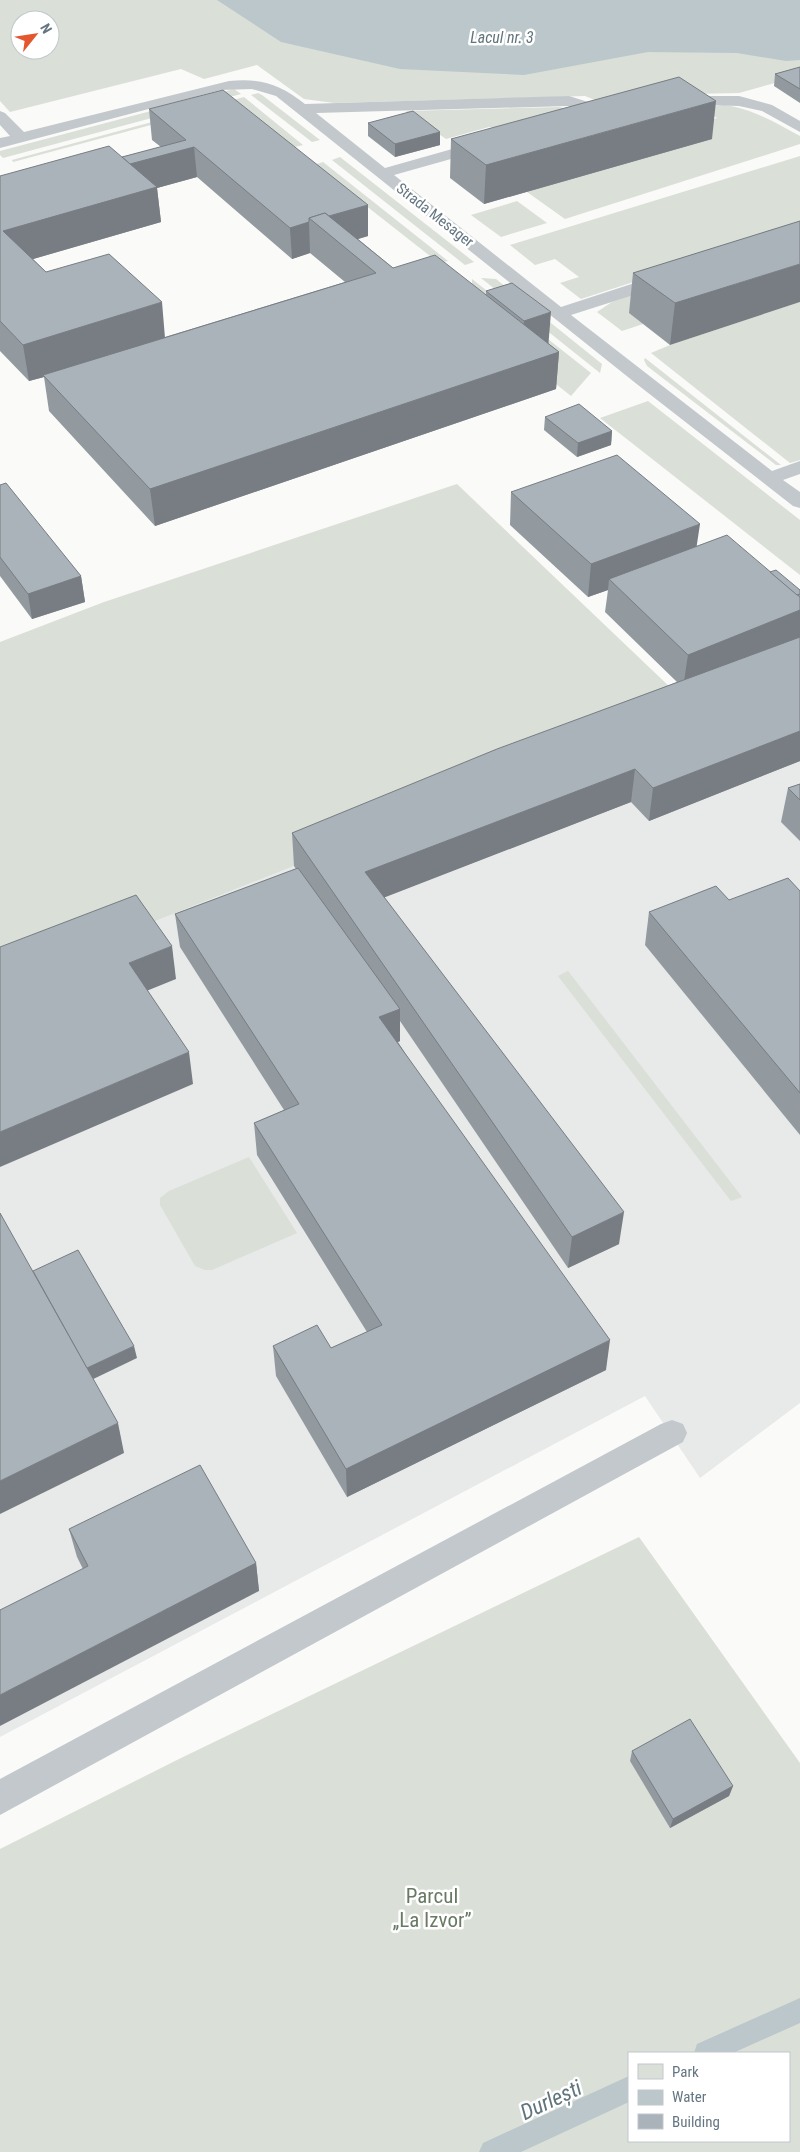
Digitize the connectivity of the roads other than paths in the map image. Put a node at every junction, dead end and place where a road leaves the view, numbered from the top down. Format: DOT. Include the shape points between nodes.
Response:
graph roads {
  1 [pos="671,101"];
  2 [pos="626,106"];
  3 [pos="301,109"];
  4 [pos="600,111"];
  5 [pos="0,116"];
  6 [pos="572,119"];
  7 [pos="800,126"];
  8 [pos="21,138"];
  9 [pos="497,141"];
  10 [pos="0,143"];
  11 [pos="383,173"];
  12 [pos="677,275"];
  13 [pos="559,313"];
  14 [pos="800,467"];
  15 [pos="769,478"];
  16 [pos="800,502"];
  17 [pos="672,1434"];
  18 [pos="0,1798"];
  1 -- 7 [label="lane" via="739,101 767,108"];
  2 -- 4 [label="lane"];
  3 -- 4 [label="lane" via="569,101"];
  3 -- 8 [label="lane, Strada Mesager" via="268,87 232,84"];
  3 -- 11 [label="lane, Strada Mesager"];
  4 -- 6 [label="lane"];
  5 -- 8 [label="lane"];
  8 -- 10 [label="lane, Strada Mesager"];
  9 -- 11 [label="lane"];
  11 -- 13 [label="lane, Strada Mesager"];
  12 -- 13 [label="lane"];
  13 -- 15 [label="lane, Strada Mesager"];
  14 -- 15 [label="lane"];
  15 -- 16 [label="lane, Strada Mesager"];
  17 -- 18 [label="lane"];
}
